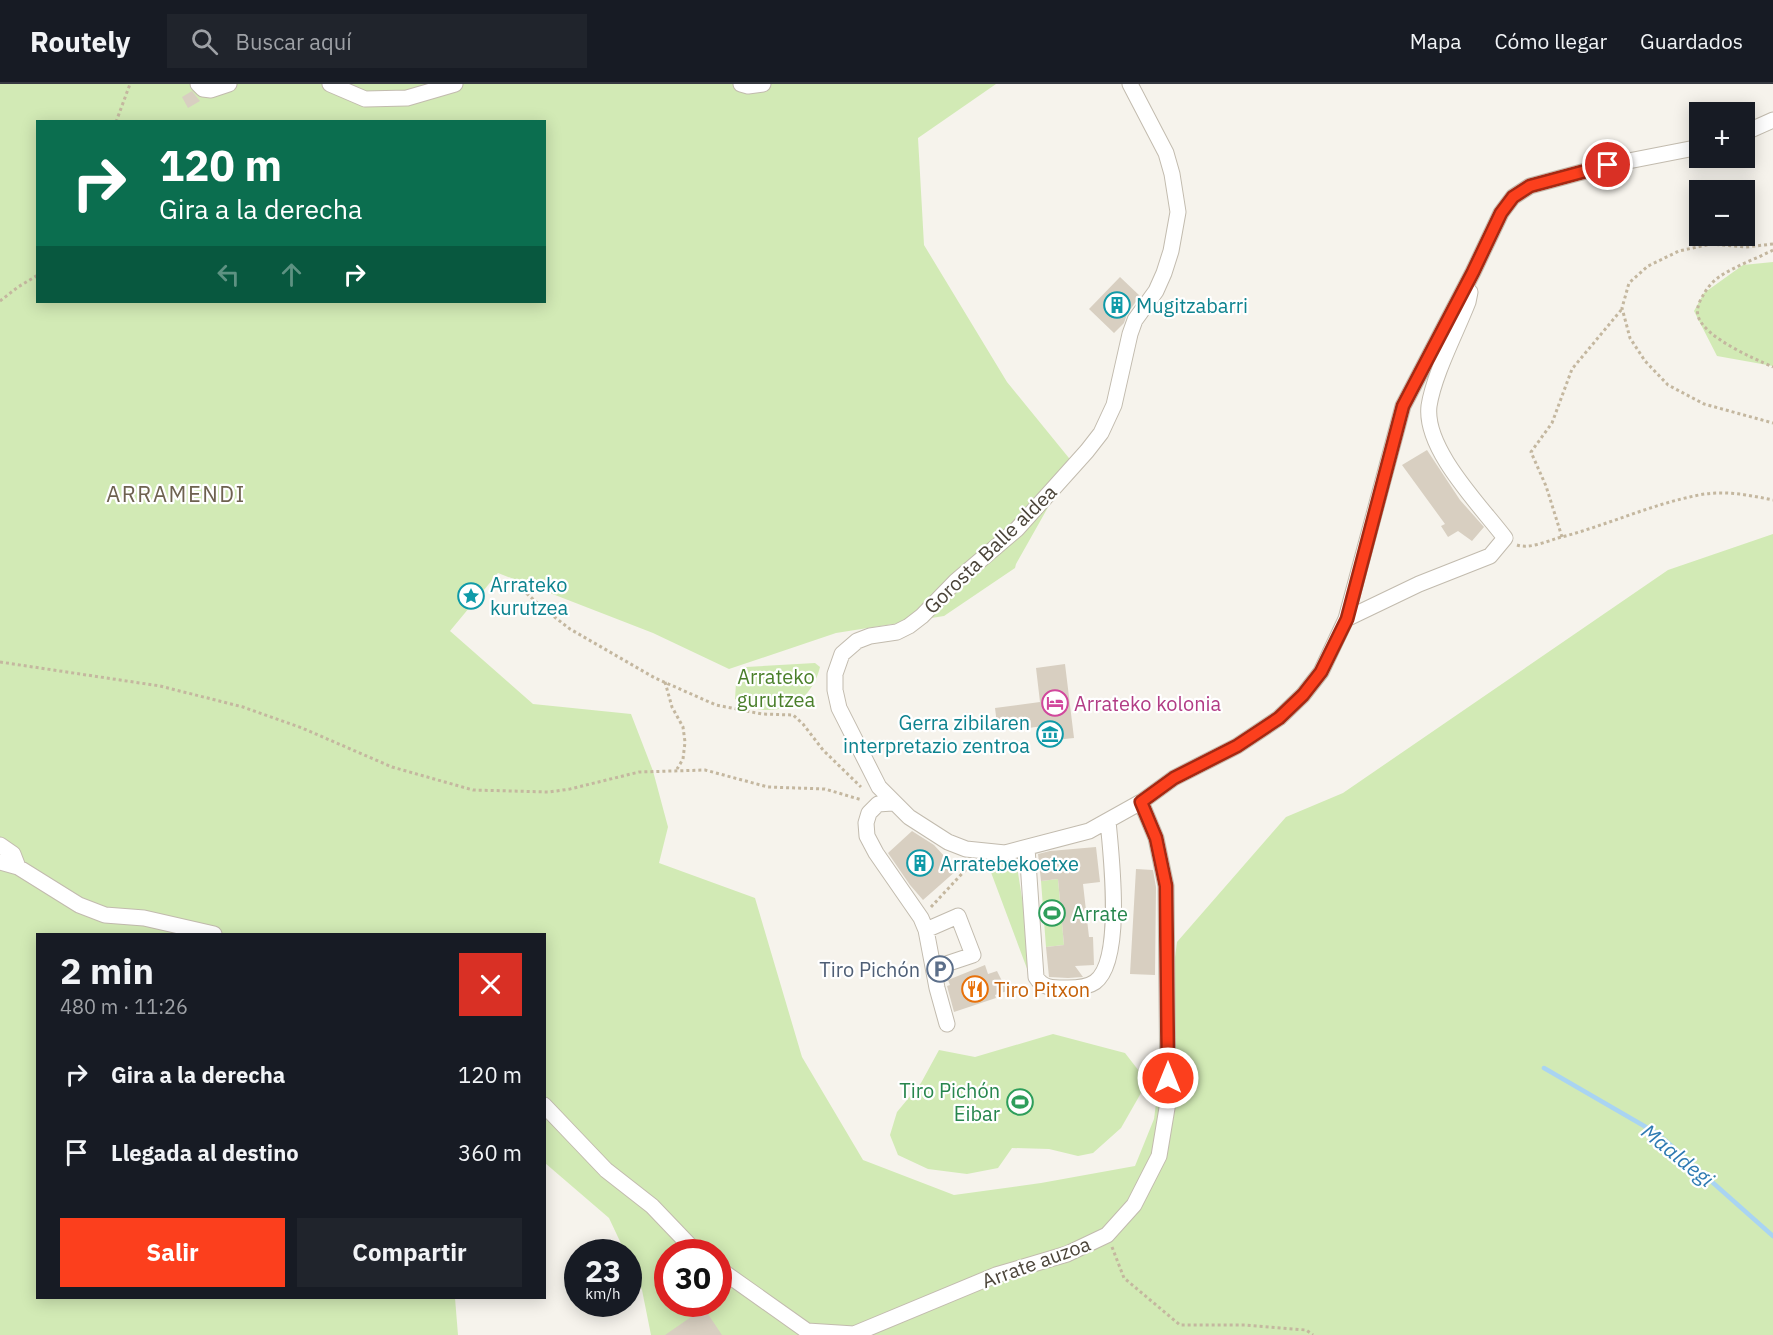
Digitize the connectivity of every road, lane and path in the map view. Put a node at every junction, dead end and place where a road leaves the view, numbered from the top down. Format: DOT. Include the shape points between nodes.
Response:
graph roads {
  1 [pos="130,84"];
  2 [pos="198,84"];
  3 [pos="229,84"];
  4 [pos="330,84"];
  5 [pos="455,84"];
  6 [pos="741,84"];
  7 [pos="763,84"];
  8 [pos="1130,84"];
  9 [pos="117,120"];
  10 [pos="1773,120"];
  11 [pos="1755,128"];
  12 [pos="1689,149"];
  13 [pos="1773,244"];
  14 [pos="1773,250"];
  15 [pos="1473,272"];
  16 [pos="36,276"];
  17 [pos="0,301"];
  18 [pos="1622,308"];
  19 [pos="1773,367"];
  20 [pos="1773,423"];
  21 [pos="1773,500"];
  22 [pos="1562,537"];
  23 [pos="1505,538"];
  24 [pos="499,583"];
  25 [pos="1347,619"];
  26 [pos="0,662"];
  27 [pos="665,682"];
  28 [pos="677,769"];
  29 [pos="864,789"];
  30 [pos="1141,802"];
  31 [pos="885,803"];
  32 [pos="1108,821"];
  33 [pos="0,846"];
  34 [pos="1027,848"];
  35 [pos="982,851"];
  36 [pos="0,862"];
  37 [pos="18,867"];
  38 [pos="924,924"];
  39 [pos="210,933"];
  40 [pos="934,968"];
  41 [pos="947,1023"];
  42 [pos="546,1107"];
  43 [pos="1107,1235"];
  44 [pos="684,1239"];
  45 [pos="732,1278"];
  46 [pos="1313,1335"];
  1 -- 9 [label="path"];
  2 -- 3 [label="street" via="211,90"];
  4 -- 5 [label="street" via="364,99 407,99"];
  6 -- 7 [label="street"];
  8 -- 31 [label="street, Gorosta Balle aldea" via="1166,153 1172,174 1178,212 1164,273 1135,320 1114,405 1087,451 1017,529 922,616 897,632 857,641 842,654 835,674 839,708"];
  10 -- 11 [label="street"];
  12 -- 15 [label="street" via="1530,186 1513,197 1501,213"];
  13 -- 18 [label="path" via="1711,244 1679,251 1648,266 1629,283"];
  14 -- 19 [label="path" via="1719,277 1707,288 1699,303 1698,316 1724,342"];
  15 -- 23 [label="street" via="1468,302 1436,380 1429,406 1430,424 1444,460"];
  15 -- 25 [label="street, Gorosta Balle aldea" via="1403,406"];
  16 -- 17 [label="path"];
  18 -- 20 [label="path" via="1630,338 1668,385 1704,404"];
  18 -- 22 [label="path" via="1572,369 1552,423 1531,452"];
  21 -- 22 [label="path" via="1726,493 1701,495"];
  22 -- 23 [label="path" via="1520,546"];
  23 -- 25 [label="street" via="1490,556"];
  24 -- 27 [label="path" via="525,592 570,629"];
  25 -- 30 [label="street, Gorosta Balle aldea" via="1321,672 1279,718 1237,746 1174,778"];
  26 -- 28 [label="path" via="160,686 243,707 392,767 473,790 549,792 639,771"];
  27 -- 28 [label="path" via="683,727 683,759"];
  27 -- 29 [label="path" via="716,705 762,714 793,715"];
  28 -- 31 [label="path" via="705,770 768,788 825,789"];
  30 -- 32 [label="street, Gorosta Balle aldea"];
  30 -- 43 [label="street, Arrate auzoa" via="1156,838 1166,886 1168,1101 1159,1156 1134,1205"];
  31 -- 35 [label="street, Gorosta Balle aldea" via="948,842"];
  31 -- 38 [label="street" via="869,813 867,836"];
  32 -- 34 [label="street, Gorosta Balle aldea" via="1089,831"];
  32 -- 34 [label="street" via="1114,879 1112,939 1106,967 1095,982 1083,986 1047,987 1036,977"];
  33 -- 37 [label="street" via="13,854"];
  34 -- 35 [label="street, Gorosta Balle aldea" via="1005,853"];
  35 -- 38 [label="path"];
  36 -- 37 [label="street"];
  37 -- 39 [label="street" via="79,905 105,915 144,918"];
  38 -- 40 [label="street"];
  38 -- 40 [label="street" via="958,916 973,955"];
  40 -- 41 [label="street"];
  42 -- 44 [label="street" via="606,1170 652,1206"];
  43 -- 45 [label="street, Arrate auzoa" via="1067,1254 996,1275 854,1334 807,1331"];
  43 -- 46 [label="path" via="1124,1278 1180,1325 1245,1325 1306,1330"];
}
